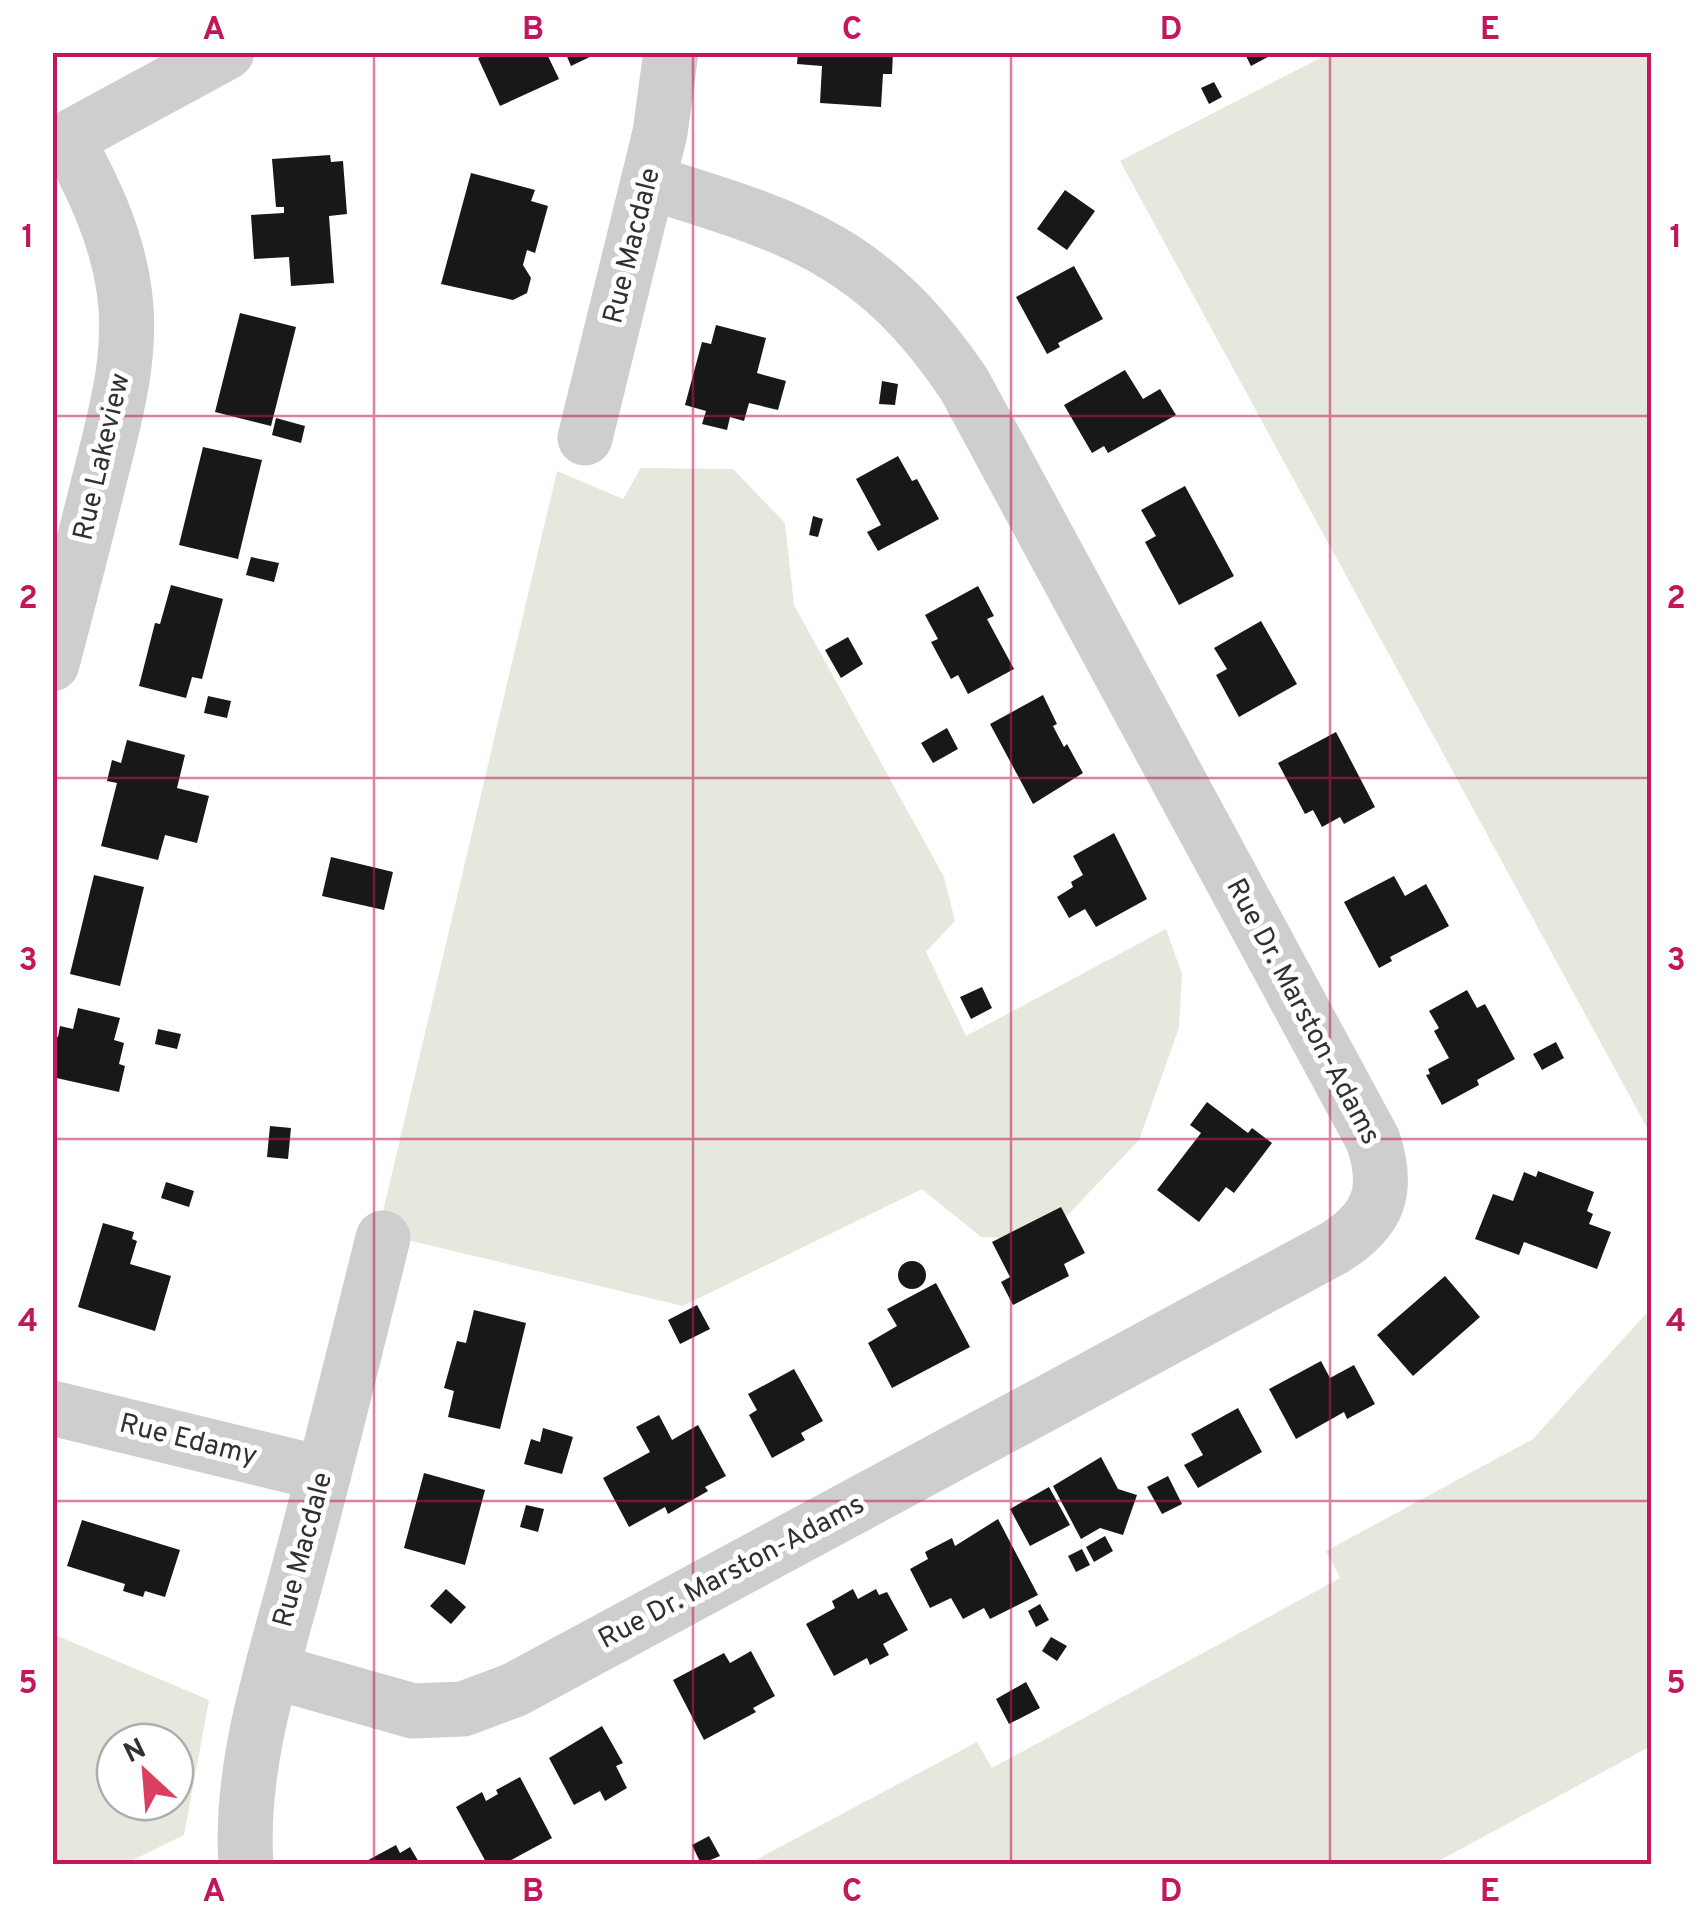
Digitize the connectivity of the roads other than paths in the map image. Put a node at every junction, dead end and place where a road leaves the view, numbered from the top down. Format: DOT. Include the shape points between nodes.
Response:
graph roads {
  1 [pos="227,52"];
  2 [pos="671,52"];
  3 [pos="60,143"];
  4 [pos="650,182"];
  5 [pos="585,438"];
  6 [pos="52,664"];
  7 [pos="383,1238"];
  8 [pos="52,1408"];
  9 [pos="324,1474"];
  10 [pos="272,1671"];
  11 [pos="246,1864"];
  1 -- 3 [label="street"];
  2 -- 4 [label="street, Rue Macdale"];
  3 -- 6 [label="street, Rue Lakeview" via="97,194 114,241 127,340 122,390"];
  4 -- 5 [label="street, Rue Macdale"];
  4 -- 10 [label="street, Rue Dr. Marston-Adams" via="779,224 824,246 890,295 936,343 1373,1140 1382,1165 1381,1191 1372,1215 1334,1248 514,1690 463,1709 413,1711"];
  7 -- 9 [label="street, Rue Macdale"];
  8 -- 9 [label="street, Rue Edamy"];
  9 -- 10 [label="street, Rue Macdale"];
  10 -- 11 [label="street, Rue Macdale" via="250,1772"];
}
